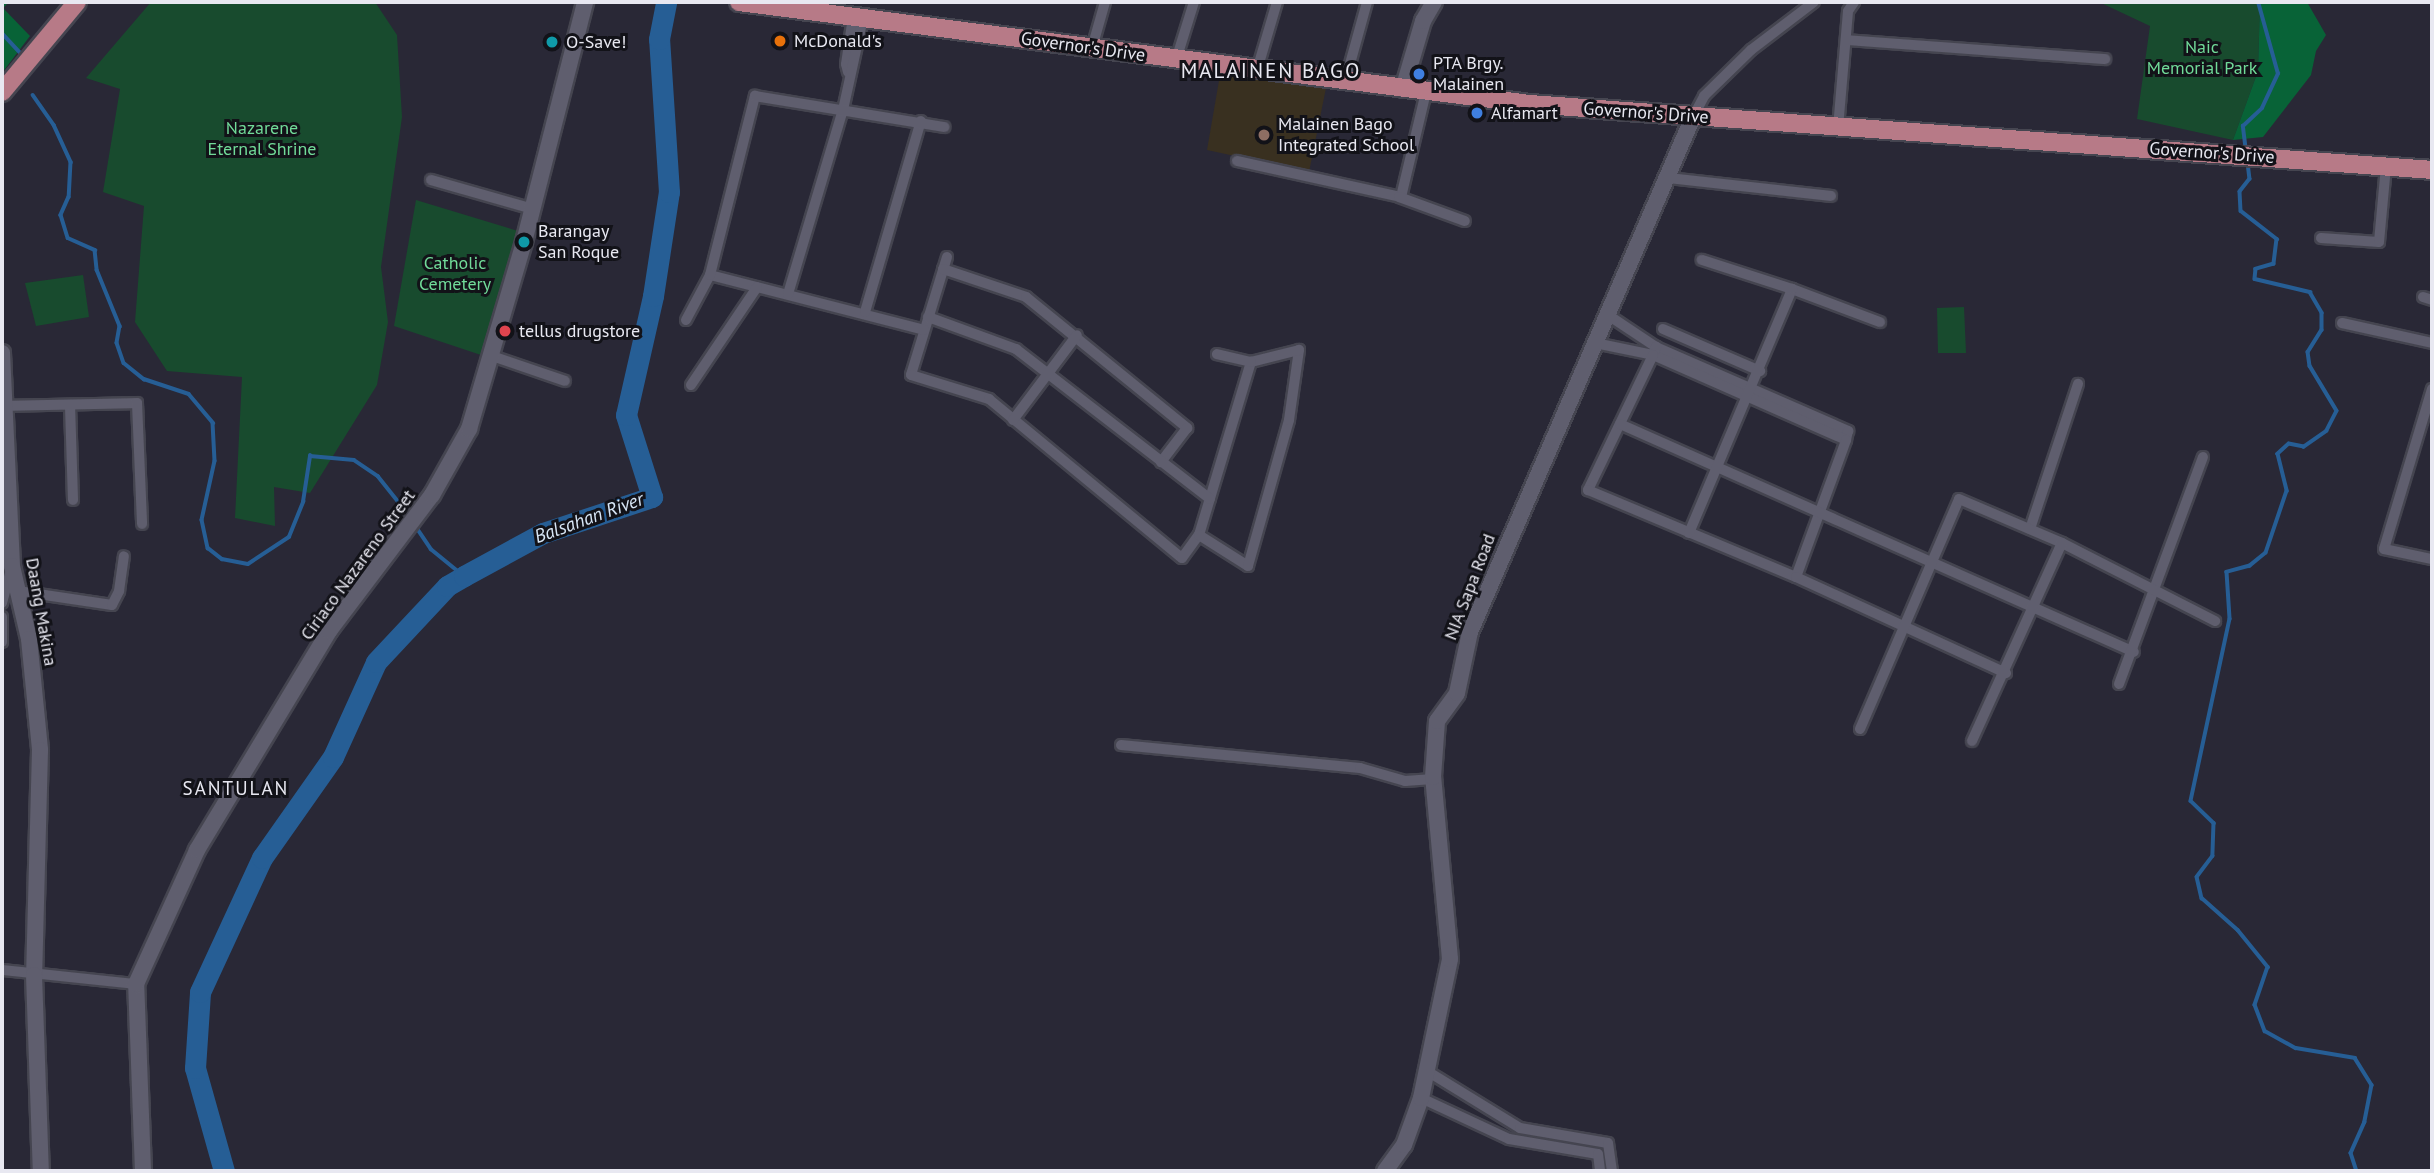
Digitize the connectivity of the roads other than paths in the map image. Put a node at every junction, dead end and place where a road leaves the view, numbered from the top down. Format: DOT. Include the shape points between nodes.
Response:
graph roads {
  1 [pos="77,2"];
  2 [pos="585,2"];
  3 [pos="739,2"];
  4 [pos="1105,2"];
  5 [pos="1194,2"];
  6 [pos="1277,2"];
  7 [pos="1367,2"];
  8 [pos="1434,2"];
  9 [pos="1814,2"];
  10 [pos="1854,2"];
  11 [pos="857,24"];
  12 [pos="1846,40"];
  13 [pos="1092,48"];
  14 [pos="1176,60"];
  15 [pos="2105,60"];
  16 [pos="1257,70"];
  17 [pos="1345,82"];
  18 [pos="1403,89"];
  19 [pos="2,92"];
  20 [pos="1426,92"];
  21 [pos="842,110"];
  22 [pos="1693,117"];
  23 [pos="921,121"];
  24 [pos="944,127"];
  25 [pos="1838,128"];
  26 [pos="1237,161"];
  27 [pos="2386,166"];
  28 [pos="2432,170"];
  29 [pos="1669,178"];
  30 [pos="431,180"];
  31 [pos="1831,196"];
  32 [pos="1399,197"];
  33 [pos="533,209"];
  34 [pos="1465,221"];
  35 [pos="2322,238"];
  36 [pos="947,257"];
  37 [pos="1702,260"];
  38 [pos="943,269"];
  39 [pos="710,275"];
  40 [pos="757,287"];
  41 [pos="1792,289"];
  42 [pos="788,294"];
  43 [pos="865,312"];
  44 [pos="1608,315"];
  45 [pos="928,317"];
  46 [pos="686,320"];
  47 [pos="1880,322"];
  48 [pos="2342,323"];
  49 [pos="1663,329"];
  50 [pos="924,330"];
  51 [pos="1077,335"];
  52 [pos="1595,343"];
  53 [pos="2432,343"];
  54 [pos="1655,351"];
  55 [pos="2,353"];
  56 [pos="1217,354"];
  57 [pos="492,356"];
  58 [pos="1251,362"];
  59 [pos="1760,371"];
  60 [pos="1049,374"];
  61 [pos="565,381"];
  62 [pos="2078,384"];
  63 [pos="691,385"];
  64 [pos="2432,389"];
  65 [pos="1751,393"];
  66 [pos="70,405"];
  67 [pos="4,416"];
  68 [pos="1013,420"];
  69 [pos="1620,424"];
  70 [pos="2203,457"];
  71 [pos="1161,462"];
  72 [pos="1717,467"];
  73 [pos="1210,499"];
  74 [pos="72,500"];
  75 [pos="6,507"];
  76 [pos="1821,510"];
  77 [pos="142,524"];
  78 [pos="2030,530"];
  79 [pos="1689,533"];
  80 [pos="1199,536"];
  81 [pos="2062,543"];
  82 [pos="124,556"];
  83 [pos="1931,559"];
  84 [pos="2432,559"];
  85 [pos="12,566"];
  86 [pos="1796,578"];
  87 [pos="18,591"];
  88 [pos="2154,592"];
  89 [pos="2,603"];
  90 [pos="2036,606"];
  91 [pos="2,617"];
  92 [pos="2215,621"];
  93 [pos="1903,624"];
  94 [pos="2,642"];
  95 [pos="2134,652"];
  96 [pos="2006,673"];
  97 [pos="2119,684"];
  98 [pos="1860,729"];
  99 [pos="1972,741"];
  100 [pos="1121,745"];
  101 [pos="1433,779"];
  102 [pos="2,970"];
  103 [pos="34,975"];
  104 [pos="136,984"];
  105 [pos="1427,1071"];
  106 [pos="1421,1098"];
  107 [pos="1505,1119"];
  108 [pos="1499,1134"];
  109 [pos="1608,1143"];
  110 [pos="1598,1154"];
  111 [pos="41,1171"];
  112 [pos="143,1171"];
  113 [pos="1385,1171"];
  114 [pos="1600,1171"];
  115 [pos="1612,1171"];
  1 -- 19 [label="main road"];
  2 -- 33 [label="street, Ciriaco Nazareno Street"];
  3 -- 11 [label="main road, Governor's Drive"];
  4 -- 13 [label="street"];
  5 -- 14 [label="street"];
  6 -- 16 [label="street"];
  7 -- 17 [label="street"];
  8 -- 18 [label="street" via="1423,22"];
  9 -- 22 [label="street" via="1751,50 1704,96"];
  10 -- 12 [label="street"];
  11 -- 13 [label="main road, Governor's Drive"];
  11 -- 21 [label="street"];
  12 -- 15 [label="street"];
  12 -- 25 [label="street"];
  13 -- 14 [label="main road, Governor's Drive"];
  14 -- 16 [label="main road, Governor's Drive"];
  16 -- 17 [label="main road, Governor's Drive"];
  17 -- 18 [label="main road, Governor's Drive"];
  18 -- 20 [label="main road, Governor's Drive"];
  20 -- 22 [label="main road, Governor's Drive"];
  20 -- 32 [label="street"];
  21 -- 23 [label="street"];
  21 -- 39 [label="street" via="755,96"];
  21 -- 42 [label="street"];
  22 -- 25 [label="main road, Governor's Drive"];
  22 -- 29 [label="street, NIA Sapa Road"];
  23 -- 24 [label="street"];
  23 -- 43 [label="street"];
  25 -- 27 [label="main road, Governor's Drive"];
  26 -- 32 [label="street"];
  27 -- 28 [label="main road, Governor's Drive"];
  27 -- 35 [label="street" via="2379,242"];
  29 -- 31 [label="street"];
  29 -- 44 [label="street, NIA Sapa Road"];
  30 -- 33 [label="street"];
  32 -- 34 [label="street"];
  33 -- 57 [label="street, Ciriaco Nazareno Street"];
  36 -- 38 [label="street"];
  37 -- 41 [label="street"];
  38 -- 45 [label="street"];
  38 -- 51 [label="street" via="1026,297"];
  39 -- 40 [label="street"];
  39 -- 46 [label="street"];
  40 -- 42 [label="street"];
  40 -- 63 [label="street"];
  41 -- 47 [label="street"];
  41 -- 59 [label="street"];
  42 -- 43 [label="street"];
  43 -- 50 [label="street"];
  44 -- 52 [label="street, NIA Sapa Road"];
  44 -- 54 [label="street"];
  45 -- 50 [label="street"];
  45 -- 60 [label="street" via="1016,349"];
  48 -- 53 [label="street"];
  49 -- 59 [label="street"];
  50 -- 68 [label="street" via="911,375 989,399"];
  51 -- 60 [label="street"];
  51 -- 71 [label="street" via="1187,428"];
  52 -- 54 [label="street"];
  52 -- 101 [label="street, NIA Sapa Road" via="1470,632 1457,693 1437,721"];
  54 -- 65 [label="street"];
  54 -- 69 [label="street"];
  55 -- 67 [label="street, Daang Makina"];
  56 -- 58 [label="street"];
  57 -- 61 [label="street"];
  57 -- 104 [label="street, Ciriaco Nazareno Street" via="469,429 413,519 329,632 211,826"];
  58 -- 73 [label="street"];
  58 -- 80 [label="street" via="1300,350 1289,420 1248,566"];
  59 -- 65 [label="street"];
  60 -- 68 [label="street"];
  60 -- 71 [label="street"];
  62 -- 78 [label="street"];
  64 -- 84 [label="street" via="2384,549"];
  65 -- 72 [label="street"];
  65 -- 76 [label="street" via="1848,431"];
  66 -- 67 [label="street"];
  66 -- 74 [label="street"];
  66 -- 77 [label="street" via="137,403"];
  67 -- 75 [label="street, Daang Makina"];
  68 -- 80 [label="street" via="1182,558"];
  69 -- 72 [label="street"];
  69 -- 79 [label="street" via="1588,490"];
  70 -- 88 [label="street"];
  71 -- 73 [label="street"];
  72 -- 76 [label="street"];
  72 -- 79 [label="street"];
  73 -- 80 [label="street"];
  75 -- 85 [label="street, Daang Makina"];
  76 -- 83 [label="street"];
  76 -- 86 [label="street"];
  78 -- 81 [label="street"];
  78 -- 83 [label="street" via="1959,499"];
  79 -- 86 [label="street"];
  81 -- 88 [label="street"];
  81 -- 90 [label="street"];
  82 -- 87 [label="street" via="112,605"];
  83 -- 90 [label="street"];
  83 -- 93 [label="street"];
  85 -- 87 [label="street, Daang Makina"];
  85 -- 89 [label="street"];
  86 -- 93 [label="street"];
  87 -- 103 [label="street, Daang Makina" via="29,639 40,750"];
  88 -- 92 [label="street"];
  88 -- 95 [label="street"];
  90 -- 95 [label="street"];
  90 -- 96 [label="street"];
  91 -- 94 [label="street"];
  93 -- 96 [label="street"];
  93 -- 98 [label="street"];
  95 -- 97 [label="street"];
  96 -- 99 [label="street"];
  100 -- 101 [label="street" via="1360,768 1405,781"];
  101 -- 105 [label="street, NIA Sapa Road" via="1450,959"];
  102 -- 103 [label="street"];
  103 -- 104 [label="street"];
  103 -- 111 [label="street, Daang Makina"];
  104 -- 112 [label="street, Ciriaco Nazareno Street"];
  105 -- 106 [label="street, NIA Sapa Road"];
  105 -- 107 [label="street"];
  106 -- 108 [label="street"];
  106 -- 113 [label="street, NIA Sapa Road" via="1404,1145"];
  107 -- 108 [label="street"];
  107 -- 109 [label="street" via="1520,1128"];
  108 -- 110 [label="street"];
  109 -- 110 [label="street"];
  109 -- 115 [label="street"];
  110 -- 114 [label="street"];
}
